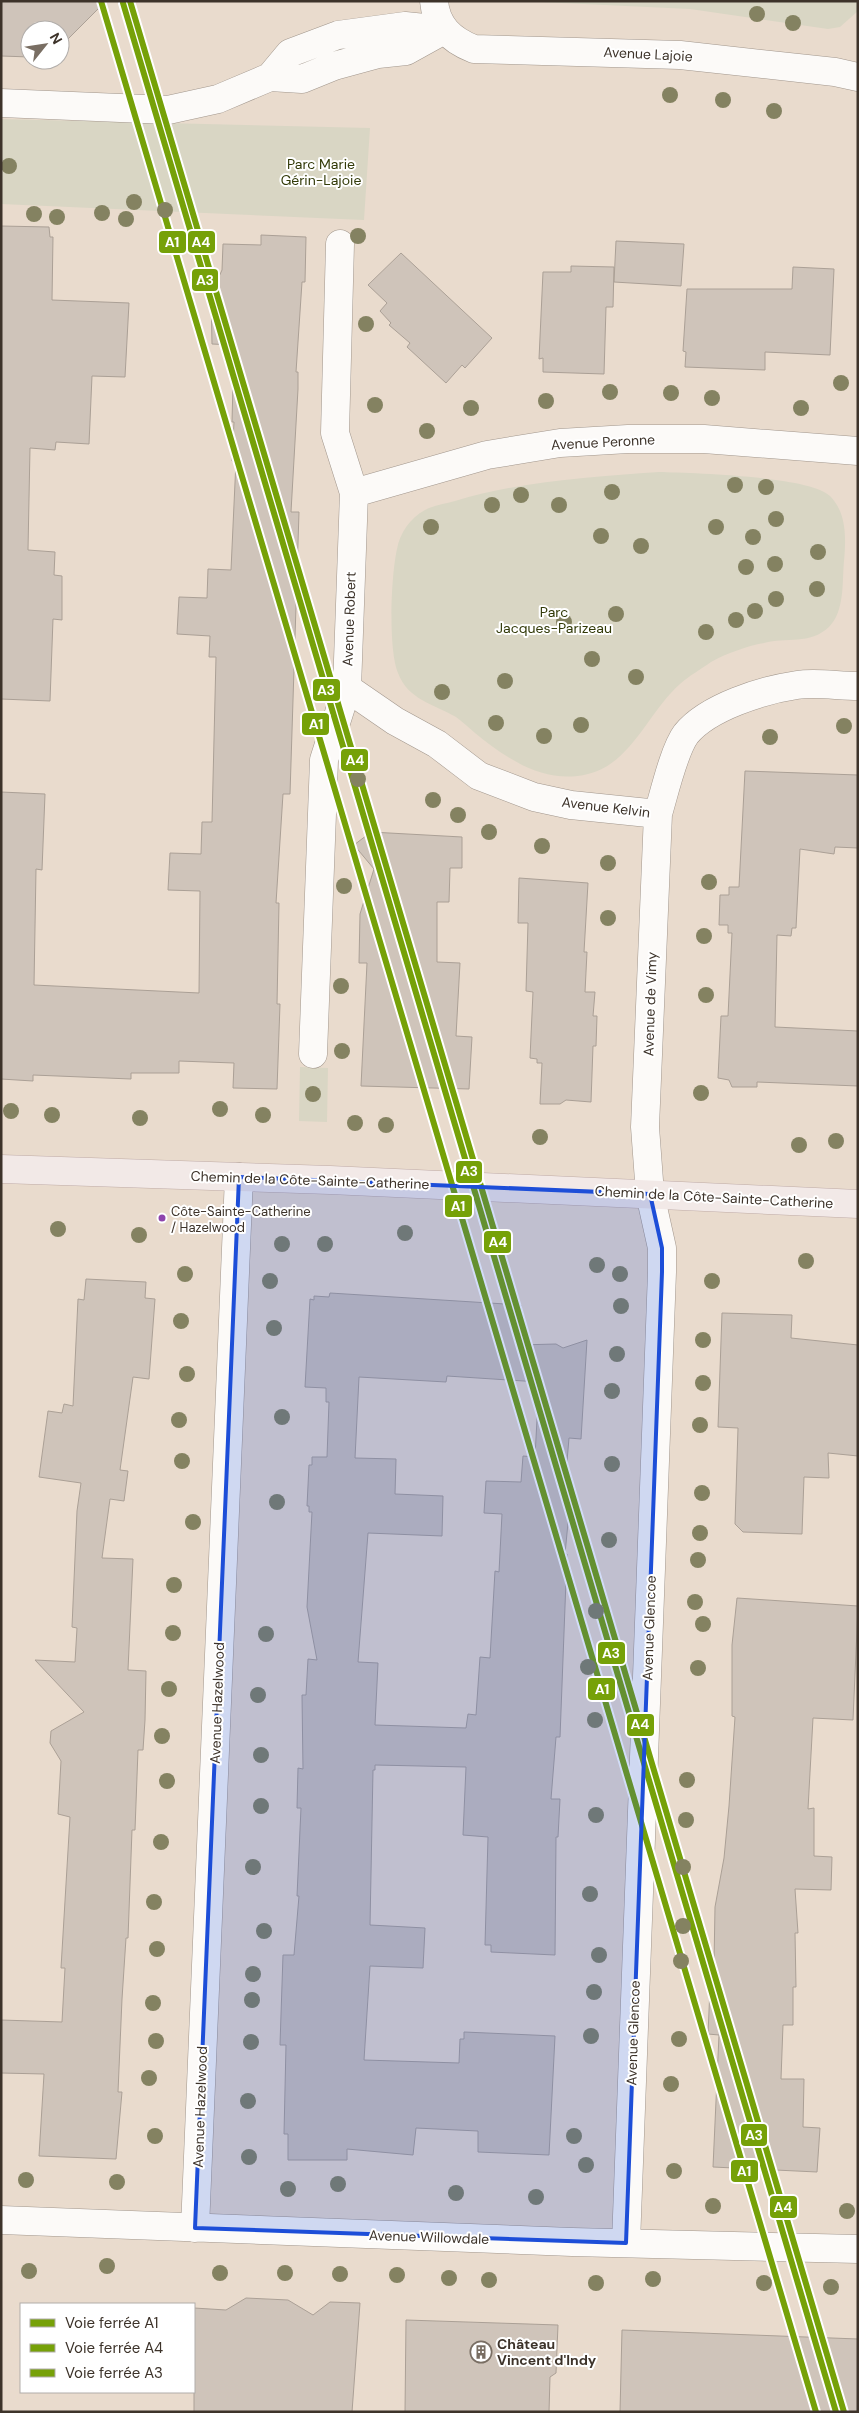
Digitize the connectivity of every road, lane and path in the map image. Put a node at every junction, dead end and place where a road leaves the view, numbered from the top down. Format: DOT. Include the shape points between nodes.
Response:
graph roads {
  1 [pos="434,1"];
  2 [pos="444,30"];
  3 [pos="858,77"];
  4 [pos="1,103"];
  5 [pos="340,244"];
  6 [pos="858,452"];
  7 [pos="354,493"];
  8 [pos="858,686"];
  9 [pos="346,688"];
  10 [pos="658,814"];
  11 [pos="313,1054"];
  12 [pos="1,1169"];
  13 [pos="239,1177"];
  14 [pos="650,1194"];
  15 [pos="858,1204"];
  16 [pos="1,2220"];
  17 [pos="195,2228"];
  18 [pos="626,2243"];
  19 [pos="858,2249"];
  1 -- 2 [label="street"];
  2 -- 3 [label="street, Avenue Lajoie" via="456,42 474,49 680,55"];
  2 -- 4 [label="street" via="406,51 378,54 302,78 270,77 218,99 168,110"];
  5 -- 7 [label="street, Avenue Robert" via="335,432"];
  6 -- 7 [label="street, Avenue Peronne" via="704,439 560,443 487,455"];
  7 -- 9 [label="street, Avenue Robert"];
  8 -- 10 [label="street, Avenue Kelvin" via="797,685 739,700 708,716 686,735 669,774"];
  9 -- 10 [label="street, Avenue Kelvin" via="437,744 479,776 534,797 572,805"];
  9 -- 11 [label="street, Avenue Robert" via="324,760"];
  10 -- 14 [label="street, Avenue de Vimy" via="645,1127"];
  12 -- 13 [label="main road, Chemin de la Côte-Sainte-Catherine"];
  13 -- 14 [label="main road, Chemin de la Côte-Sainte-Catherine"];
  13 -- 17 [label="street, Avenue Hazelwood"];
  14 -- 15 [label="main road, Chemin de la Côte-Sainte-Catherine"];
  14 -- 18 [label="street, Avenue Glencoe" via="662,1248 662,1272"];
  16 -- 17 [label="street, Avenue Willowdale"];
  17 -- 18 [label="street, Avenue Willowdale"];
  18 -- 19 [label="street, Avenue Willowdale"];
}
